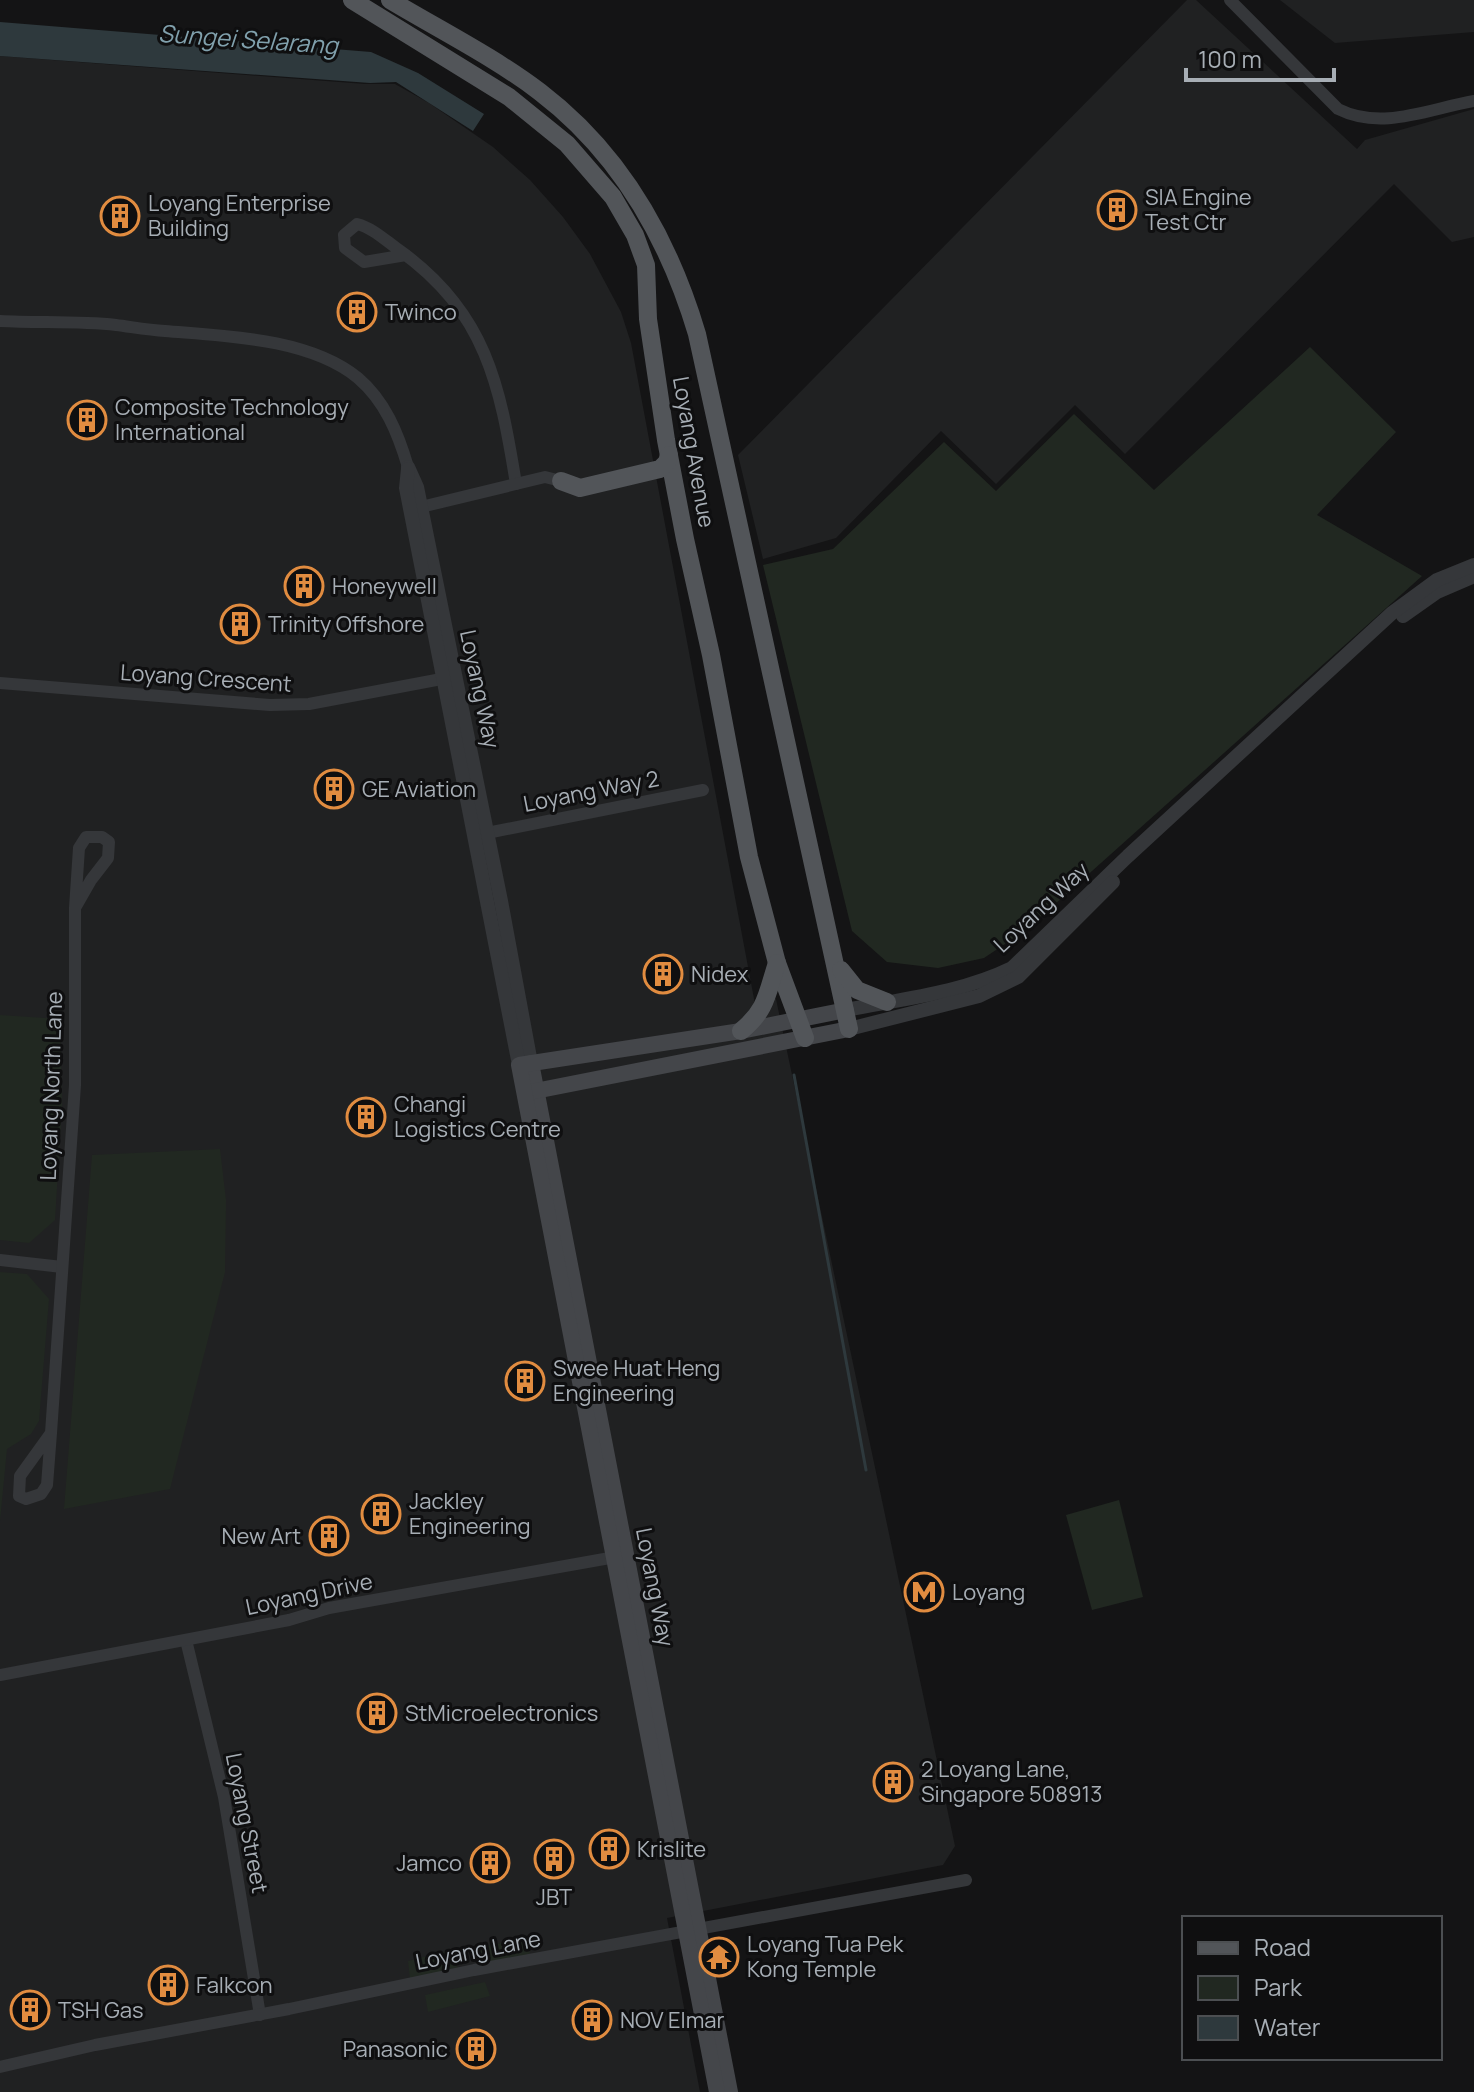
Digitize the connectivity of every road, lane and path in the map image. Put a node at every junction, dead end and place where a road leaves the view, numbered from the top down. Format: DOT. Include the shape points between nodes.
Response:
graph roads {
  1 [pos="352,0"];
  2 [pos="390,0"];
  3 [pos="1230,0"];
  4 [pos="1474,101"];
  5 [pos="406,255"];
  6 [pos="0,321"];
  7 [pos="669,455"];
  8 [pos="408,467"];
  9 [pos="561,481"];
  10 [pos="516,484"];
  11 [pos="417,513"];
  12 [pos="1474,565"];
  13 [pos="1474,576"];
  14 [pos="450,677"];
  15 [pos="0,683"];
  16 [pos="703,790"];
  17 [pos="482,838"];
  18 [pos="75,908"];
  19 [pos="835,960"];
  20 [pos="777,963"];
  21 [pos="887,1002"];
  22 [pos="846,1010"];
  23 [pos="798,1018"];
  24 [pos="849,1029"];
  25 [pos="741,1031"];
  26 [pos="805,1038"];
  27 [pos="525,1064"];
  28 [pos="530,1092"];
  29 [pos="0,1260"];
  30 [pos="62,1267"];
  31 [pos="51,1433"];
  32 [pos="620,1557"];
  33 [pos="186,1640"];
  34 [pos="0,1675"];
  35 [pos="966,1880"];
  36 [pos="692,1929"];
  37 [pos="260,2015"];
  38 [pos="0,2067"];
  39 [pos="717,2092"];
  40 [pos="730,2092"];
  1 -- 7 [label="main road, Loyang Avenue" via="509,97 567,144 613,197 646,265 648,319"];
  2 -- 19 [label="main road, Loyang Avenue" via="541,93 615,167 664,244 697,334"];
  3 -- 4 [label="street" via="1338,109 1353,117 1387,120"];
  5 -- 5 [label="street" via="364,262 345,248 344,235 362,225"];
  5 -- 10 [label="street" via="460,309 484,354 504,410"];
  6 -- 8 [label="street, Loyang Way" via="221,336 320,356 371,391 387,412"];
  7 -- 9 [label="main road" via="660,469 580,488"];
  7 -- 20 [label="main road, Loyang Avenue" via="749,857"];
  8 -- 11 [label="street, Loyang Way" via="417,487"];
  8 -- 11 [label="street, Loyang Way" via="407,494"];
  9 -- 10 [label="street" via="545,477"];
  10 -- 11 [label="street"];
  11 -- 14 [label="street, Loyang Way"];
  12 -- 21 [label="street, Loyang Way" via="1437,580 1392,613 1012,968"];
  13 -- 24 [label="street, Loyang Way" via="1437,592 1380,635 1018,977 979,996"];
  14 -- 15 [label="street, Loyang Crescent" via="309,704 270,705"];
  14 -- 17 [label="street, Loyang Way"];
  16 -- 17 [label="street, Loyang Way 2"];
  17 -- 27 [label="street, Loyang Way"];
  18 -- 18 [label="street, Loyang North Lane" via="79,848 86,837 102,837 109,842 108,858"];
  18 -- 30 [label="street, Loyang North Lane" via="75,1085"];
  19 -- 21 [label="main road" via="857,990"];
  19 -- 22 [label="main road, Loyang Avenue"];
  20 -- 23 [label="main road, Loyang Avenue"];
  20 -- 25 [label="main road" via="764,1005"];
  21 -- 22 [label="street, Loyang Way"];
  22 -- 23 [label="main road, Loyang Way"];
  22 -- 24 [label="main road, Loyang Avenue"];
  23 -- 25 [label="main road, Loyang Way"];
  23 -- 26 [label="main road, Loyang Avenue"];
  24 -- 26 [label="main road, Loyang Way"];
  25 -- 27 [label="main road, Loyang Way"];
  26 -- 28 [label="main road, Loyang Way"];
  27 -- 28 [label="main road, Loyang Way"];
  28 -- 32 [label="main road, Loyang Way"];
  29 -- 30 [label="street"];
  30 -- 31 [label="street, Loyang North Lane"];
  31 -- 31 [label="street, Loyang North Lane" via="47,1485 41,1494 19,1496 20,1476"];
  32 -- 33 [label="street, Loyang Drive" via="329,1608"];
  32 -- 36 [label="main road, Loyang Way"];
  33 -- 34 [label="street, Loyang Drive"];
  33 -- 37 [label="street, Loyang Street" via="224,1797"];
  35 -- 36 [label="street, Loyang Lane"];
  36 -- 37 [label="street, Loyang Lane"];
  36 -- 39 [label="main road, Loyang Way"];
  36 -- 40 [label="main road, Loyang Way"];
  37 -- 38 [label="street, Loyang Lane"];
}
